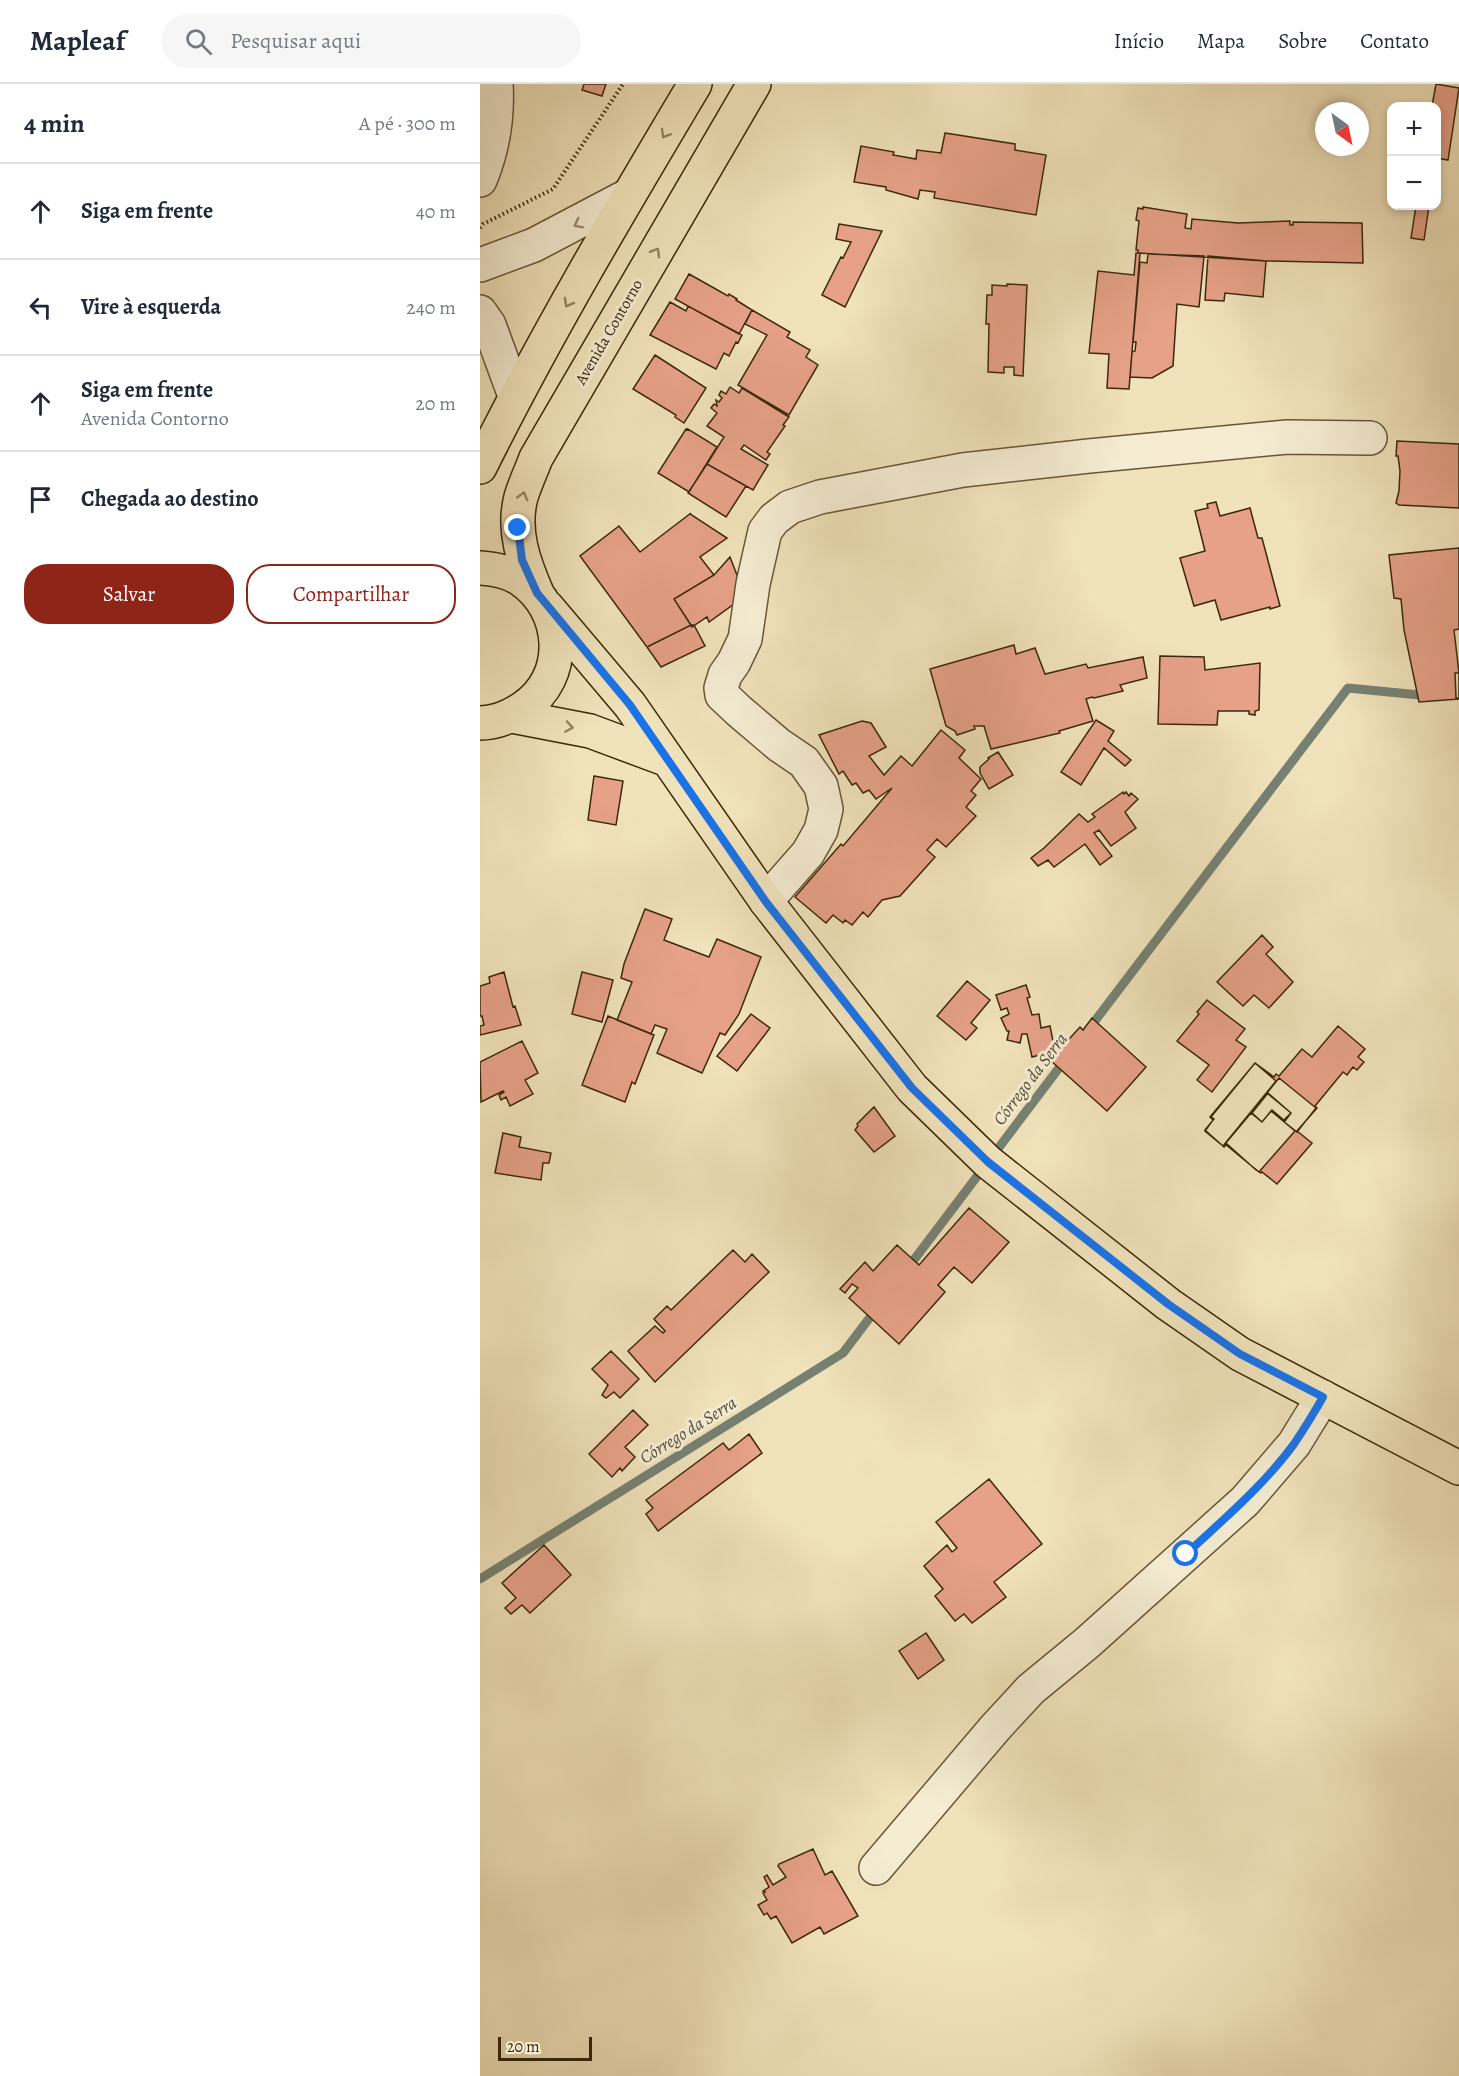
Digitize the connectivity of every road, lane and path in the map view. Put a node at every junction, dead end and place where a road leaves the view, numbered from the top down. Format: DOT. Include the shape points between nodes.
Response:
graph roads {
  1 [pos="496,84"];
  2 [pos="623,84"];
  3 [pos="695,84"];
  4 [pos="754,84"];
  5 [pos="480,180"];
  6 [pos="629,195"];
  7 [pos="480,228"];
  8 [pos="480,265"];
  9 [pos="480,312"];
  10 [pos="515,396"];
  11 [pos="1370,438"];
  12 [pos="480,468"];
  13 [pos="480,568"];
  14 [pos="542,600"];
  15 [pos="490,722"];
  16 [pos="668,760"];
  17 [pos="766,902"];
  18 [pos="1323,1397"];
  19 [pos="1459,1468"];
  20 [pos="876,1868"];
  1 -- 5 [label="street" via="495,130"];
  2 -- 7 [label="path" via="553,189"];
  3 -- 6 [label="main road, one-way"];
  14 -- 4 [label="main road, Avenida Contorno, one-way" via="522,560 518,528 520,499 536,458"];
  6 -- 8 [label="street, one-way" via="534,245"];
  6 -- 10 [label="main road, one-way"];
  9 -- 10 [label="street"];
  10 -- 12 [label="main road"];
  11 -- 17 [label="street" via="1287,437 963,471 820,497 790,507 774,519 765,531 760,549 745,639 725,675 722,695 804,762 821,786 826,809 821,830 808,853"];
  13 -- 14 [label="main road" via="497,569 519,578"];
  14 -- 15 [label="main road" via="556,632 556,657 548,681 533,702"];
  14 -- 16 [label="main road" via="630,705"];
  15 -- 16 [label="main road, one-way" via="590,731"];
  16 -- 17 [label="main road"];
  17 -- 18 [label="main road" via="912,1088 988,1162 1168,1304 1240,1354"];
  18 -- 19 [label="main road"];
  18 -- 20 [label="street" via="1294,1444 1245,1501 1031,1689"];
}
